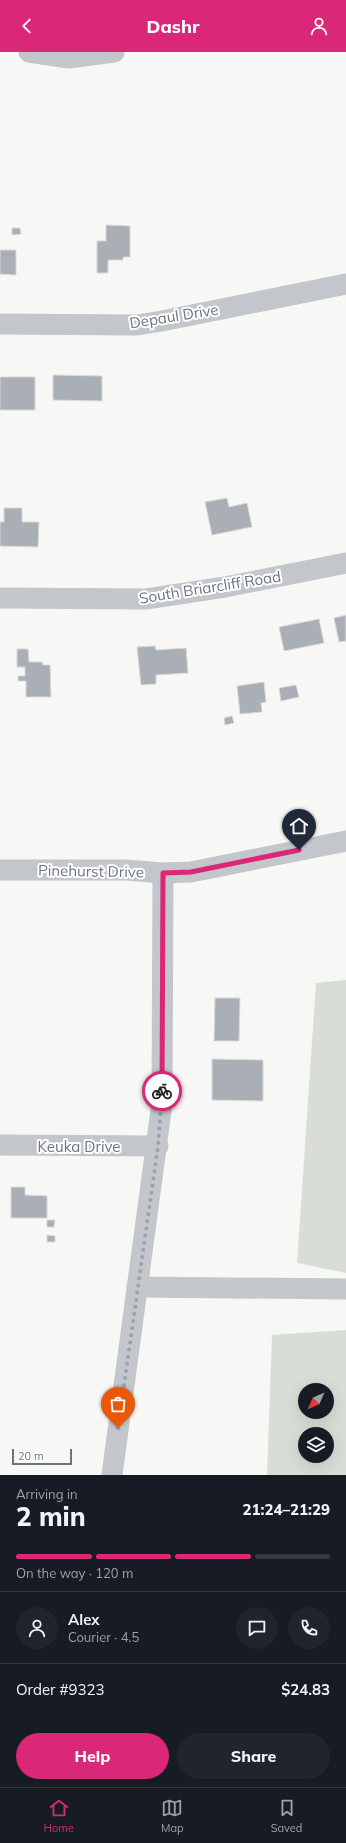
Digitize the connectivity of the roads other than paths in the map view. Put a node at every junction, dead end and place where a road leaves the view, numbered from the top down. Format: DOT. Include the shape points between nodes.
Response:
graph roads {
  1 [pos="29,52"];
  2 [pos="114,52"];
  3 [pos="346,284"];
  4 [pos="0,324"];
  5 [pos="346,563"];
  6 [pos="0,598"];
  7 [pos="346,841"];
  8 [pos="0,870"];
  9 [pos="163,873"];
  10 [pos="0,1145"];
  11 [pos="158,1146"];
  12 [pos="137,1287"];
  13 [pos="346,1289"];
  14 [pos="112,1475"];
  1 -- 2 [label="street" via="69,58"];
  3 -- 4 [label="street, Depaul Drive" via="137,325"];
  5 -- 6 [label="street, South Briarcliff Road" via="225,587 146,599"];
  7 -- 9 [label="street, Pinehurst Drive" via="191,872"];
  8 -- 9 [label="street, Pinehurst Drive" via="126,870"];
  9 -- 11 [label="street" via="162,1103"];
  10 -- 11 [label="street, Keuka Drive"];
  11 -- 12 [label="street"];
  12 -- 13 [label="street"];
  12 -- 14 [label="street"];
}
